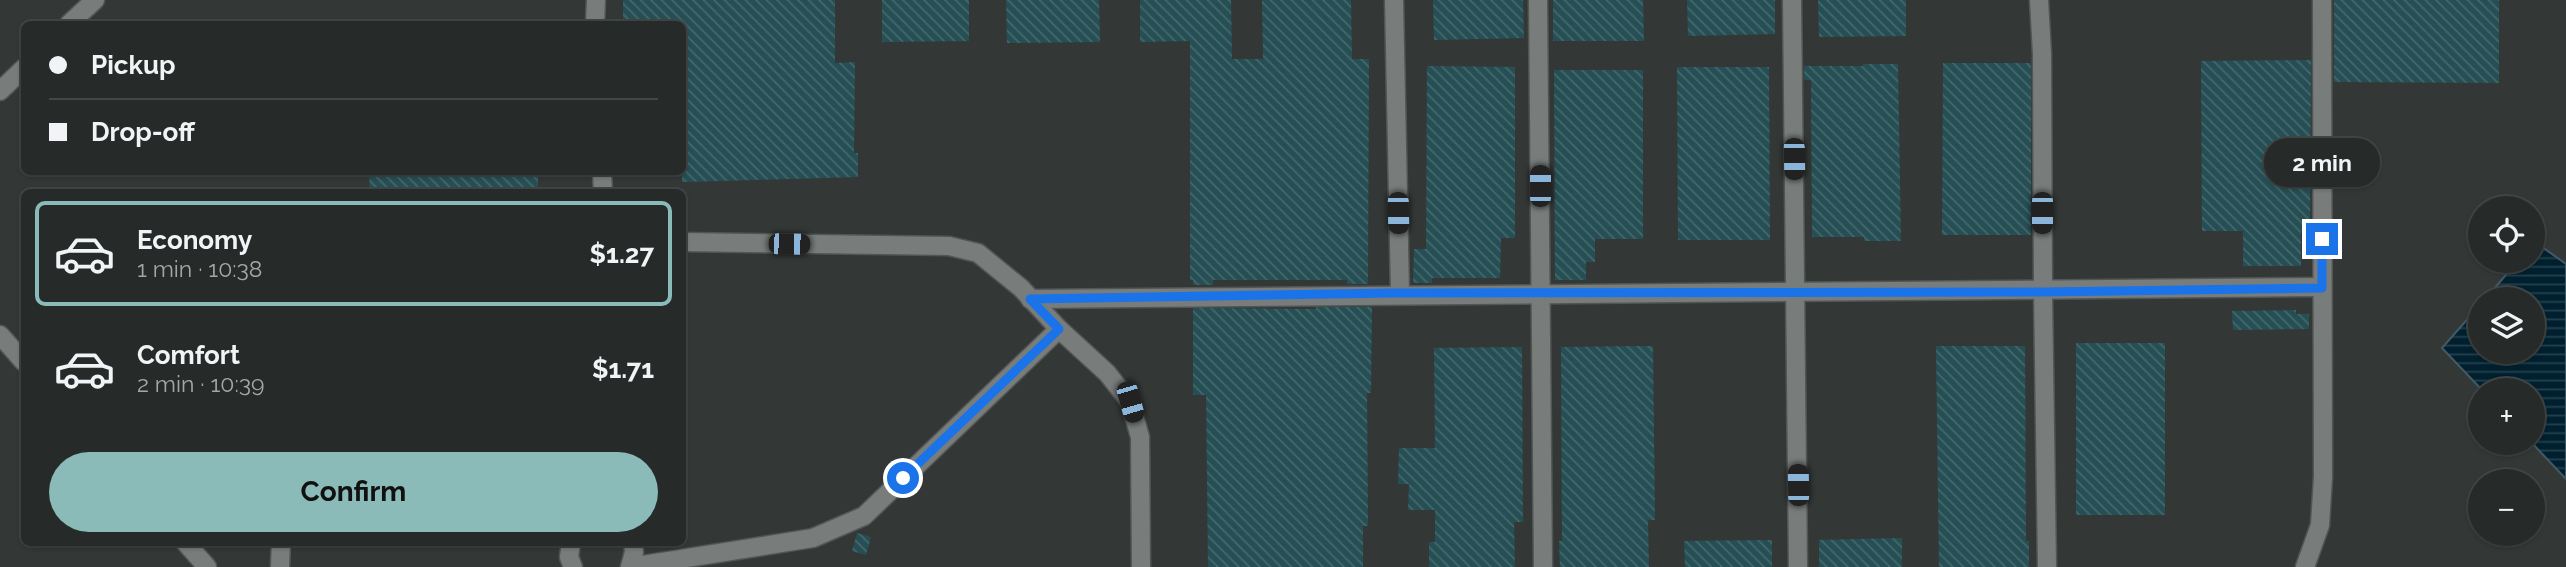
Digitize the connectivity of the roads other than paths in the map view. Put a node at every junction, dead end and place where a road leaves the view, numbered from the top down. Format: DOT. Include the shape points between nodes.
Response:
graph roads {
  1 [pos="95,0"];
  2 [pos="596,0"];
  3 [pos="1394,0"];
  4 [pos="1538,0"];
  5 [pos="1792,0"];
  6 [pos="2039,0"];
  7 [pos="2322,0"];
  8 [pos="72,21"];
  9 [pos="596,21"];
  10 [pos="21,71"];
  11 [pos="0,91"];
  12 [pos="686,242"];
  13 [pos="2322,288"];
  14 [pos="1796,292"];
  15 [pos="2043,292"];
  16 [pos="1400,293"];
  17 [pos="1541,293"];
  18 [pos="1030,299"];
  19 [pos="1059,329"];
  20 [pos="0,335"];
  21 [pos="21,359"];
  22 [pos="189,546"];
  23 [pos="281,546"];
  24 [pos="570,546"];
  25 [pos="633,546"];
  26 [pos="207,567"];
  27 [pos="280,567"];
  28 [pos="573,567"];
  29 [pos="630,567"];
  30 [pos="1142,567"];
  31 [pos="1543,567"];
  32 [pos="1798,567"];
  33 [pos="2047,567"];
  34 [pos="2305,567"];
  1 -- 8 [label="lane"];
  2 -- 9 [label="lane"];
  3 -- 16 [label="lane"];
  4 -- 17 [label="lane"];
  5 -- 14 [label="lane"];
  6 -- 15 [label="lane"];
  7 -- 13 [label="lane"];
  10 -- 11 [label="lane"];
  12 -- 18 [label="lane" via="948,246 978,253"];
  13 -- 15 [label="lane"];
  13 -- 34 [label="lane" via="2323,477 2320,525"];
  14 -- 15 [label="lane"];
  14 -- 17 [label="lane"];
  14 -- 32 [label="lane"];
  15 -- 33 [label="lane"];
  16 -- 17 [label="lane"];
  16 -- 18 [label="lane"];
  17 -- 31 [label="lane"];
  18 -- 19 [label="lane"];
  19 -- 29 [label="lane" via="864,516 813,538"];
  19 -- 30 [label="lane" via="1107,373 1130,402 1140,437"];
  20 -- 21 [label="lane"];
  22 -- 26 [label="lane"];
  23 -- 27 [label="lane"];
  24 -- 28 [label="lane"];
  25 -- 29 [label="lane"];
}
